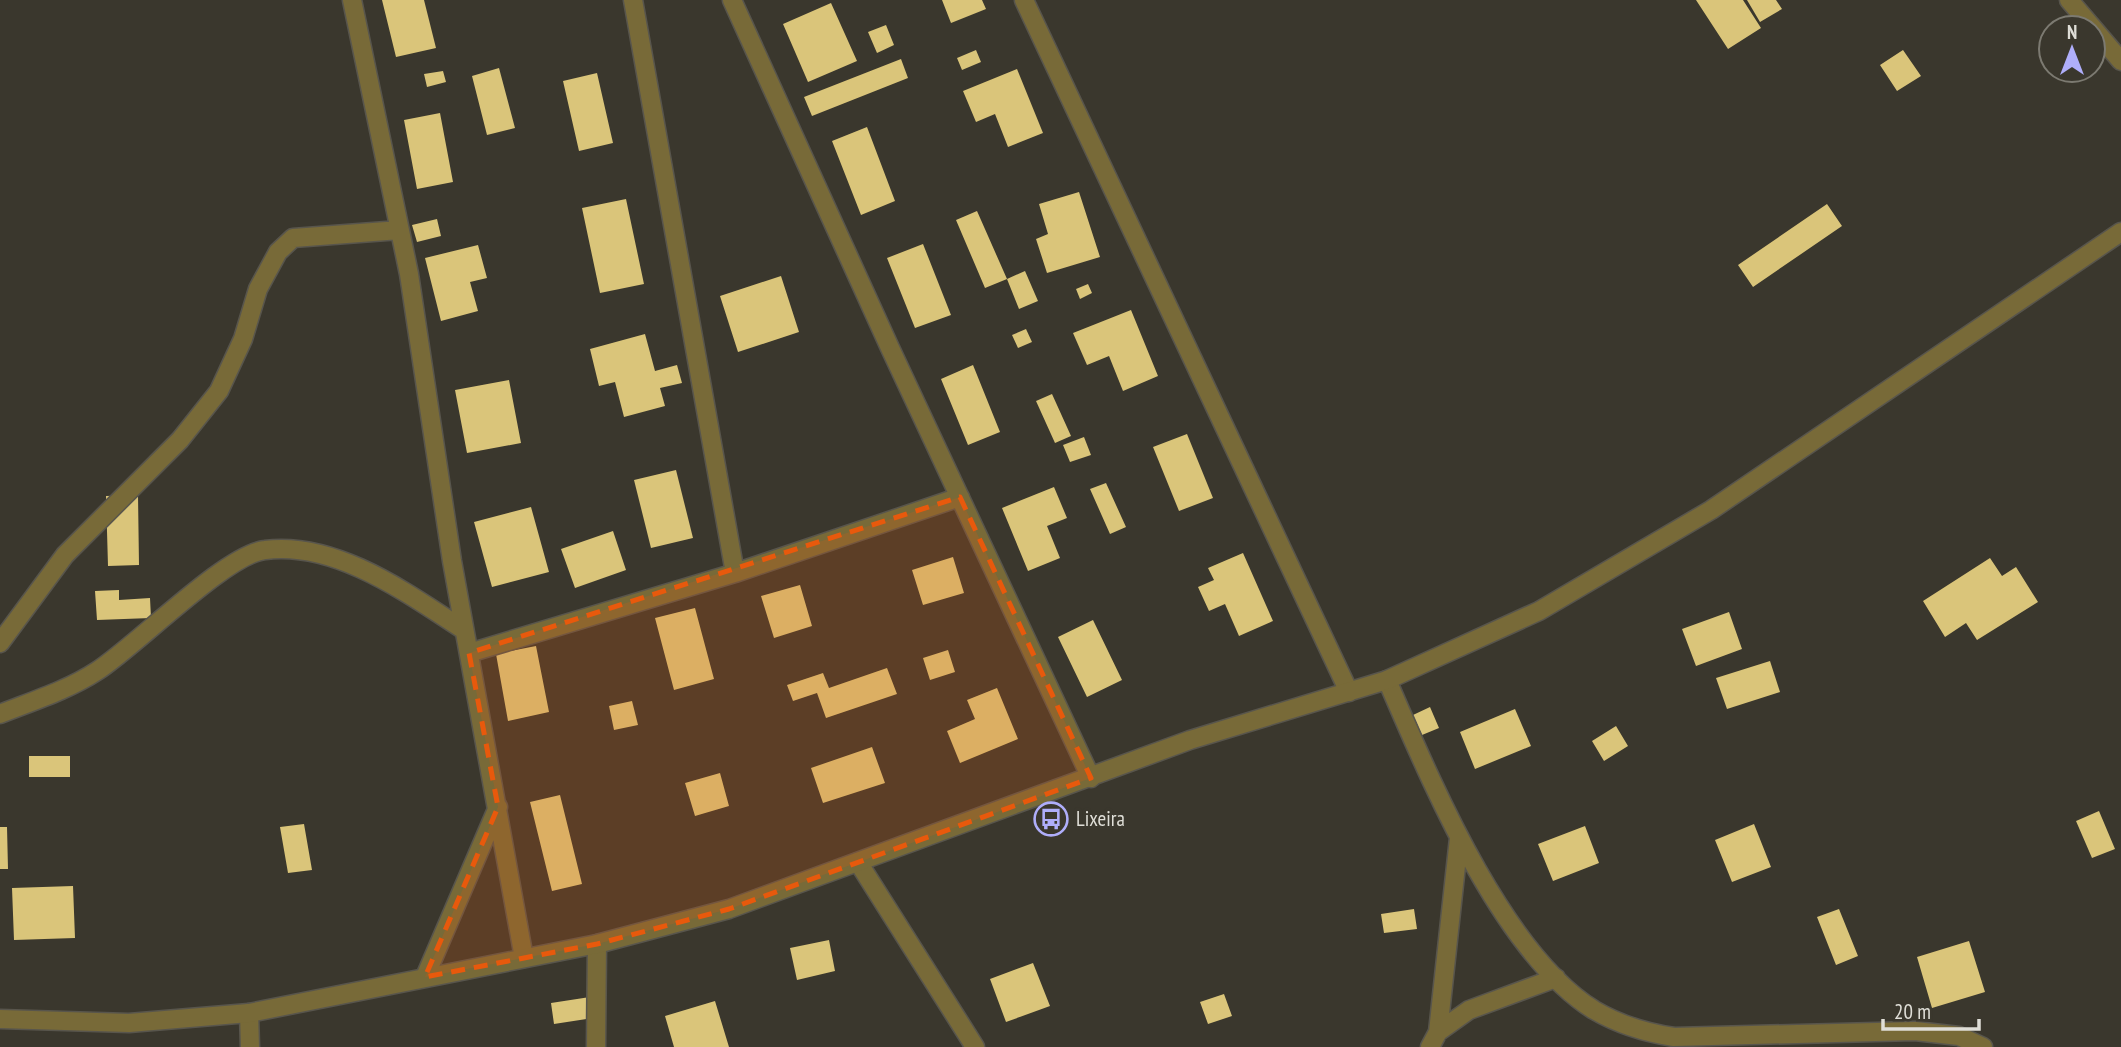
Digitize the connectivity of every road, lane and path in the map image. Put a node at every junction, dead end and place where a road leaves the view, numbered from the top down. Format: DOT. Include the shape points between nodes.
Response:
graph roads {
  1 [pos="352,0"];
  2 [pos="633,0"];
  3 [pos="732,0"];
  4 [pos="1024,0"];
  5 [pos="2070,0"];
  6 [pos="2121,61"];
  7 [pos="400,230"];
  8 [pos="2121,232"];
  9 [pos="960,497"];
  10 [pos="735,573"];
  11 [pos="464,630"];
  12 [pos="0,643"];
  13 [pos="469,653"];
  14 [pos="1387,680"];
  15 [pos="1349,692"];
  16 [pos="0,714"];
  17 [pos="1091,778"];
  18 [pos="498,807"];
  19 [pos="1459,838"];
  20 [pos="859,862"];
  21 [pos="597,944"];
  22 [pos="524,958"];
  23 [pos="425,977"];
  24 [pos="1556,978"];
  25 [pos="249,1013"];
  26 [pos="0,1019"];
  27 [pos="1434,1039"];
  28 [pos="1675,1042"];
  29 [pos="250,1047"];
  30 [pos="596,1047"];
  31 [pos="975,1047"];
  32 [pos="1983,1047"];
  1 -- 7 [label="street"];
  2 -- 10 [label="street"];
  3 -- 9 [label="street"];
  4 -- 15 [label="street"];
  5 -- 6 [label="street"];
  7 -- 11 [label="street"];
  7 -- 12 [label="street" via="293,238 278,252 258,289 243,339 219,391 180,440 65,555"];
  8 -- 14 [label="street" via="1711,510 1539,611"];
  9 -- 10 [label="street"];
  9 -- 17 [label="street"];
  10 -- 13 [label="street"];
  11 -- 13 [label="street"];
  11 -- 16 [label="street" via="380,576 319,555 286,548 262,550 230,567 100,669"];
  13 -- 18 [label="street"];
  14 -- 15 [label="street"];
  14 -- 19 [label="street"];
  15 -- 17 [label="street" via="1189,740"];
  17 -- 20 [label="street"];
  18 -- 22 [label="street"];
  18 -- 23 [label="street"];
  19 -- 24 [label="street" via="1512,924"];
  19 -- 27 [label="street"];
  20 -- 21 [label="street" via="729,909"];
  20 -- 31 [label="street"];
  21 -- 22 [label="street"];
  21 -- 30 [label="street"];
  22 -- 23 [label="street"];
  23 -- 25 [label="street"];
  24 -- 27 [label="street" via="1469,1010"];
  24 -- 28 [label="street" via="1595,1010"];
  25 -- 26 [label="street" via="129,1023"];
  25 -- 29 [label="street"];
  28 -- 32 [label="street" via="1916,1031 1959,1036"];
}
